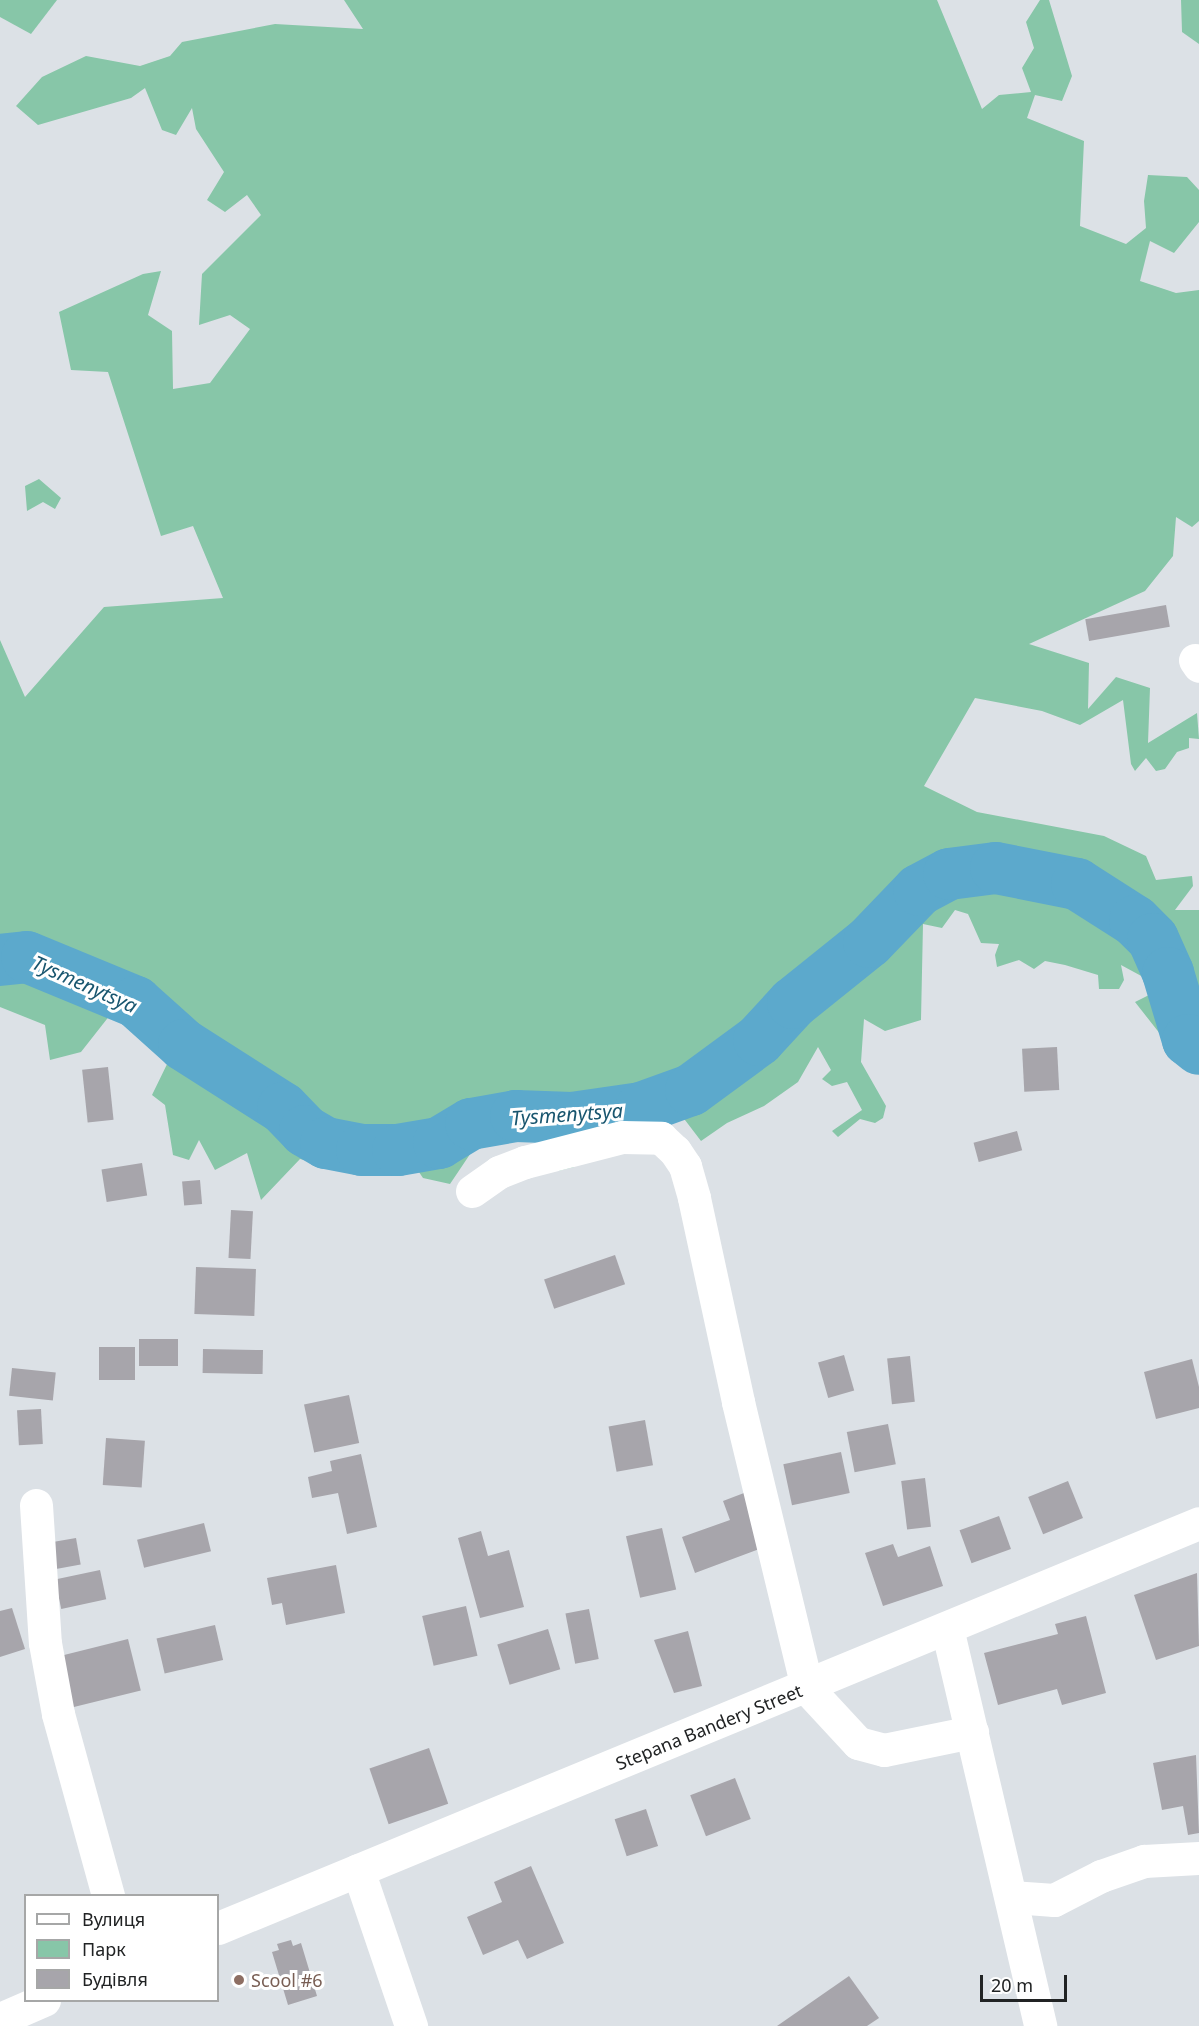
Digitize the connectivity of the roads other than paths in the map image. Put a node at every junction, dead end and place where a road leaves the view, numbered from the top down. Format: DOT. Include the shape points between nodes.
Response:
graph roads {
  1 [pos="472,1191"];
  2 [pos="36,1505"];
  3 [pos="1199,1523"];
  4 [pos="947,1628"];
  5 [pos="807,1688"];
  6 [pos="972,1732"];
  7 [pos="1199,1858"];
  8 [pos="358,1870"];
  9 [pos="107,1894"];
  10 [pos="1012,1897"];
  11 [pos="219,1928"];
  12 [pos="42,2002"];
  13 [pos="0,2019"];
  14 [pos="411,2026"];
  15 [pos="1040,2026"];
  1 -- 5 [label="main road" via="499,1172 525,1162 622,1137 661,1138 675,1151 685,1166 694,1198"];
  2 -- 9 [label="main road" via="45,1643 56,1702"];
  3 -- 4 [label="main road, Stepana Bandery Street"];
  4 -- 5 [label="main road, Stepana Bandery Street"];
  4 -- 6 [label="main road"];
  5 -- 6 [label="main road" via="858,1743 884,1750"];
  5 -- 8 [label="main road, Stepana Bandery Street"];
  6 -- 10 [label="main road"];
  7 -- 10 [label="main road" via="1144,1861 1101,1876 1054,1900"];
  8 -- 11 [label="main road, Stepana Bandery Street"];
  8 -- 14 [label="main road"];
  10 -- 15 [label="main road"];
  12 -- 13 [label="main road"];
}
